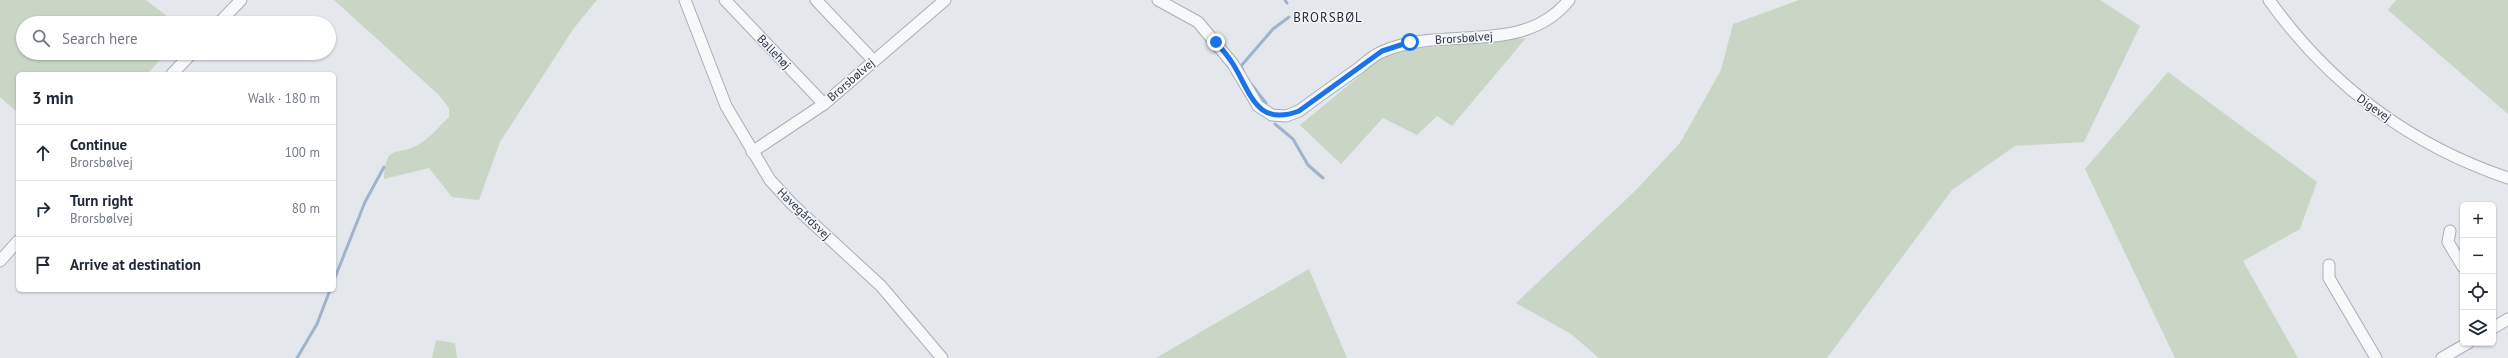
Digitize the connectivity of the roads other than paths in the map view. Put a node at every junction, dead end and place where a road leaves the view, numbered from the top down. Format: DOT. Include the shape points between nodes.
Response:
graph roads {
  1 [pos="241,0"];
  2 [pos="685,0"];
  3 [pos="725,0"];
  4 [pos="816,0"];
  5 [pos="945,0"];
  6 [pos="1158,0"];
  7 [pos="1569,0"];
  8 [pos="2269,0"];
  9 [pos="226,16"];
  10 [pos="185,60"];
  11 [pos="874,60"];
  12 [pos="174,72"];
  13 [pos="824,104"];
  14 [pos="752,152"];
  15 [pos="2508,178"];
  16 [pos="2450,231"];
  17 [pos="16,243"];
  18 [pos="0,261"];
  19 [pos="2460,262"];
  20 [pos="2329,265"];
  21 [pos="2508,319"];
  22 [pos="2496,324"];
  23 [pos="2463,346"];
  24 [pos="942,358"];
  25 [pos="2376,358"];
  26 [pos="2442,358"];
  1 -- 9 [label="street"];
  2 -- 14 [label="street, Havegårdsvej" via="726,106"];
  3 -- 13 [label="street, Ballehøj"];
  4 -- 11 [label="street"];
  5 -- 11 [label="street, Brorsbølvej"];
  6 -- 7 [label="street, Brorsbølvej" via="1198,22 1233,64 1258,106 1272,115 1286,116 1299,111 1382,51 1410,42 1512,35 1538,26 1562,9"];
  8 -- 15 [label="street, Digevej" via="2303,44 2354,94 2375,110 2440,149 2478,168"];
  10 -- 12 [label="street"];
  11 -- 13 [label="street, Brorsbølvej"];
  13 -- 14 [label="street, Brorsbølvej"];
  14 -- 24 [label="street, Havegårdsvej" via="770,180 792,204 864,268"];
  16 -- 19 [label="street" via="2448,242"];
  17 -- 18 [label="street"];
  20 -- 25 [label="street" via="2328,278"];
  21 -- 22 [label="street"];
  23 -- 26 [label="street"];
}
